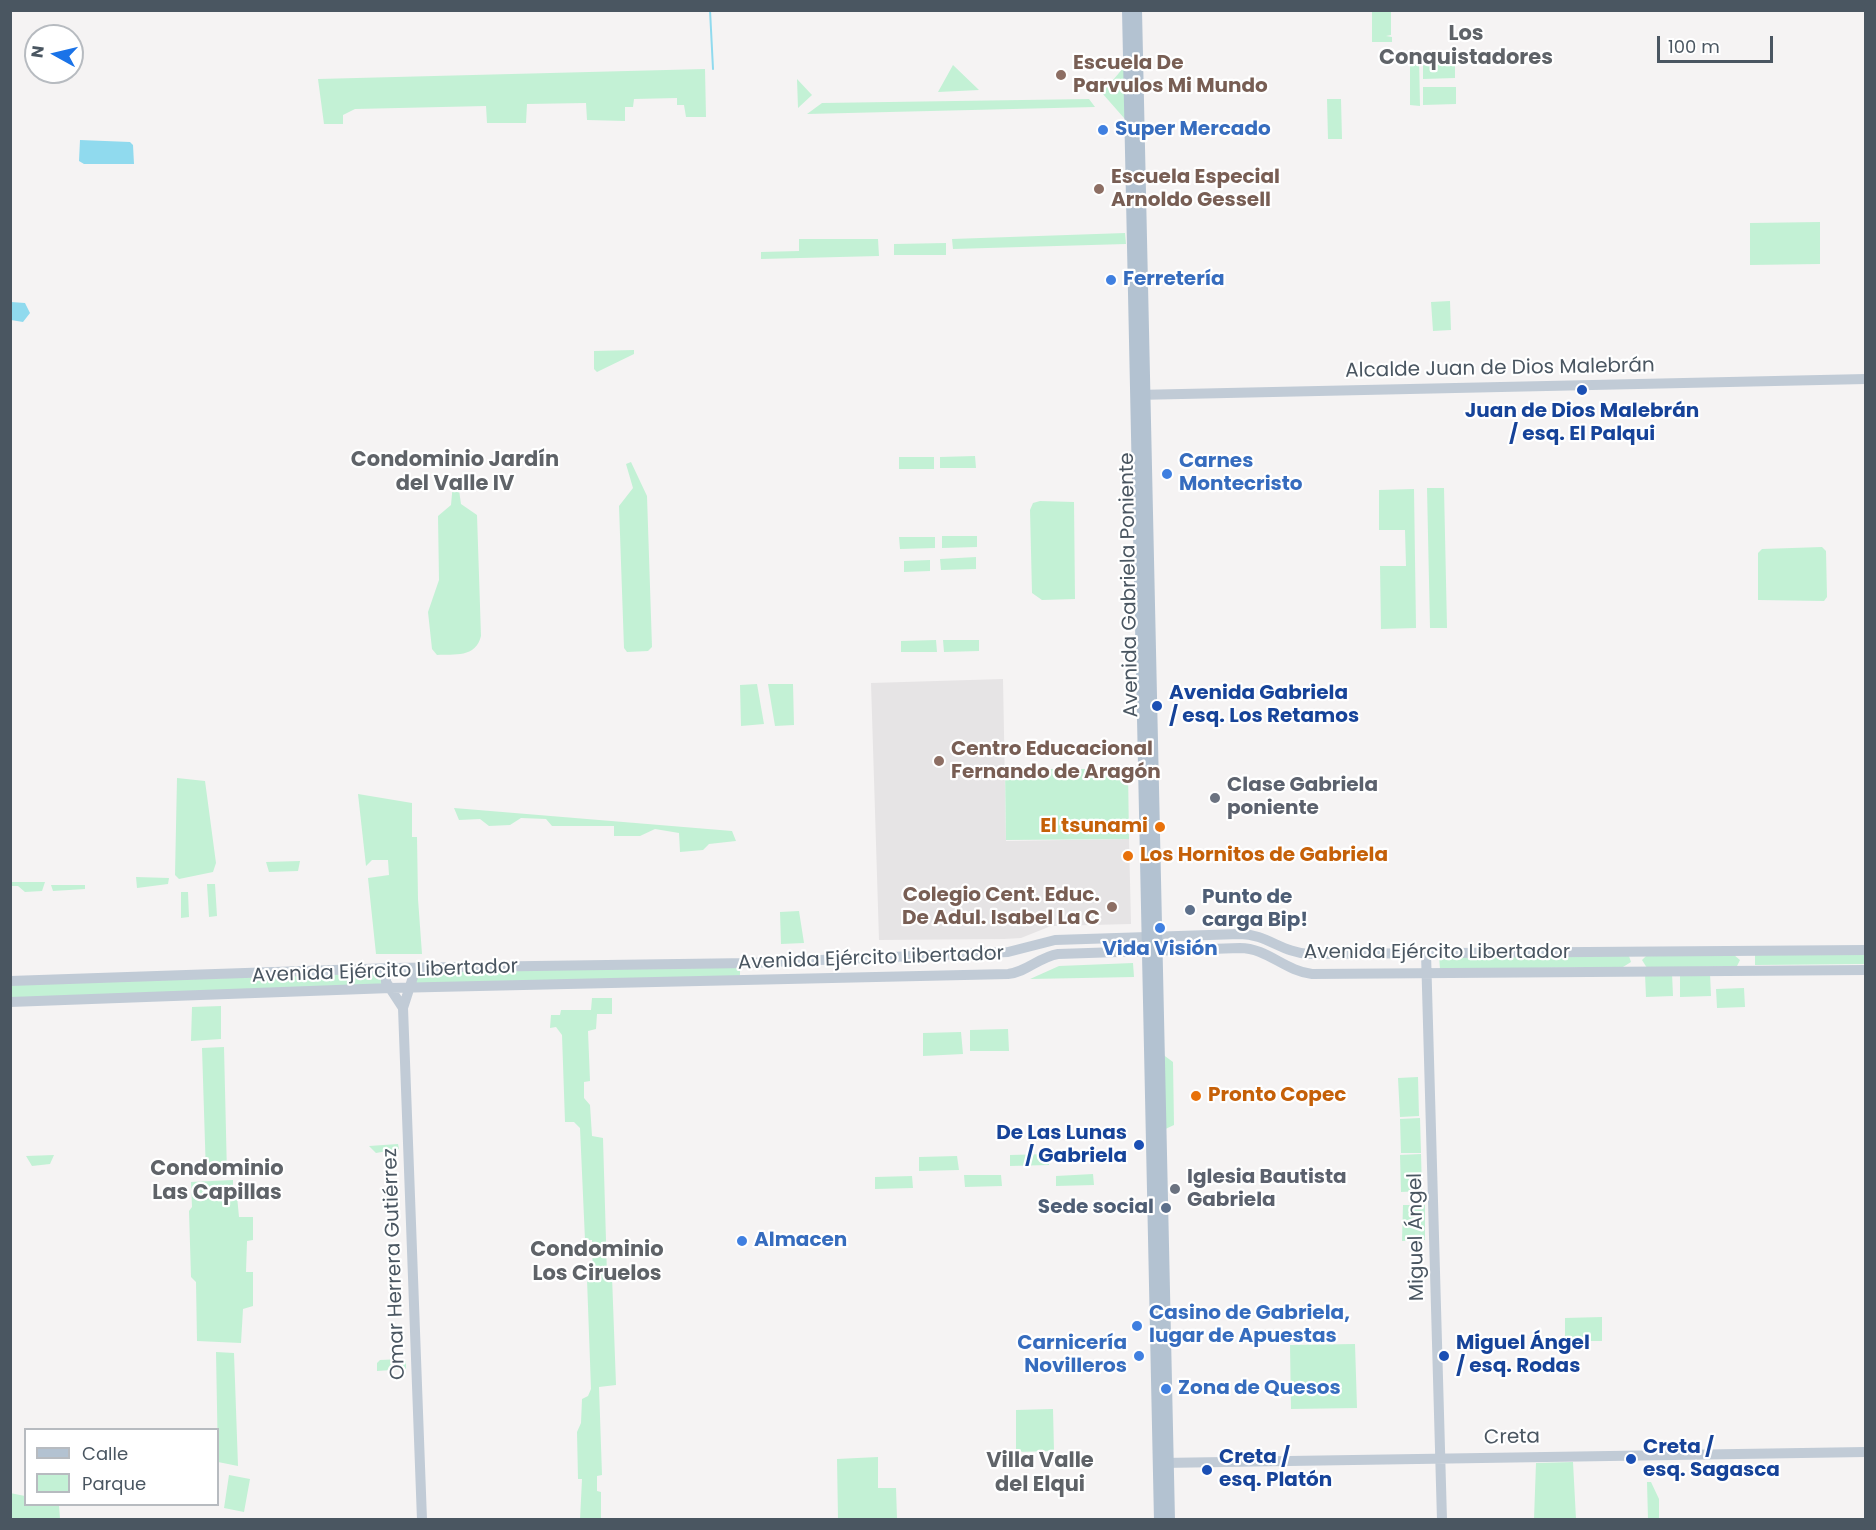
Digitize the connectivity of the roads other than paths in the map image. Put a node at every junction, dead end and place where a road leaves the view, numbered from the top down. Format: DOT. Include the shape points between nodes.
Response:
graph roads {
  1 [pos="1128,10"];
  2 [pos="1136,10"];
  3 [pos="1866,378"];
  4 [pos="1141,395"];
  5 [pos="1153,937"];
  6 [pos="1866,950"];
  7 [pos="1153,951"];
  8 [pos="1426,953"];
  9 [pos="1363,954"];
  10 [pos="888,956"];
  11 [pos="814,960"];
  12 [pos="392,968"];
  13 [pos="406,968"];
  14 [pos="1866,970"];
  15 [pos="1427,972"];
  16 [pos="1364,973"];
  17 [pos="887,975"];
  18 [pos="795,978"];
  19 [pos="10,981"];
  20 [pos="391,988"];
  21 [pos="409,988"];
  22 [pos="10,1002"];
  23 [pos="403,1008"];
  24 [pos="1866,1452"];
  25 [pos="1440,1458"];
  26 [pos="1164,1463"];
  27 [pos="422,1520"];
  28 [pos="1160,1520"];
  29 [pos="1169,1520"];
  30 [pos="1442,1520"];
  1 -- 4 [label="main road, Avenida Gabriela Poniente"];
  2 -- 4 [label="main road, Avenida Gabriela Poniente"];
  3 -- 4 [label="main road, Alcalde Juan de Dios Malebrán"];
  4 -- 5 [label="main road, Avenida Gabriela Poniente"];
  5 -- 7 [label="main road, Avenida Gabriela Poniente"];
  5 -- 9 [label="main road, Avenida Ejército Libertador" via="1247,934 1301,954"];
  5 -- 10 [label="main road, Avenida Ejército Libertador" via="1055,940 1008,952"];
  6 -- 8 [label="main road, Avenida Ejército Libertador"];
  7 -- 16 [label="main road, Avenida Ejército Libertador" via="1247,948 1305,973"];
  7 -- 17 [label="main road, Avenida Ejército Libertador" via="1052,955 1008,974"];
  7 -- 26 [label="main road, Avenida Gabriela Poniente"];
  8 -- 9 [label="main road, Avenida Ejército Libertador"];
  8 -- 15 [label="main road, Miguel Ángel"];
  9 -- 16 [label="main road" via="1369,964"];
  10 -- 11 [label="main road, Avenida Ejército Libertador"];
  10 -- 17 [label="main road" via="883,964"];
  11 -- 13 [label="main road, Avenida Ejército Libertador"];
  11 -- 18 [label="main road" via="808,972"];
  12 -- 13 [label="main road, Avenida Ejército Libertador"];
  12 -- 19 [label="main road, Avenida Ejército Libertador"];
  12 -- 20 [label="main road" via="385,978"];
  13 -- 21 [label="main road, Omar Herrera Gutiérrez" via="413,978"];
  14 -- 15 [label="main road, Avenida Ejército Libertador"];
  15 -- 16 [label="main road, Avenida Ejército Libertador"];
  15 -- 25 [label="main road, Miguel Ángel"];
  17 -- 18 [label="main road, Avenida Ejército Libertador"];
  18 -- 21 [label="main road, Avenida Ejército Libertador"];
  20 -- 21 [label="main road, Avenida Ejército Libertador"];
  20 -- 22 [label="main road, Avenida Ejército Libertador"];
  20 -- 23 [label="main road, Omar Herrera Gutiérrez"];
  21 -- 23 [label="main road, Omar Herrera Gutiérrez"];
  23 -- 27 [label="main road, Omar Herrera Gutiérrez"];
  24 -- 25 [label="main road, Creta"];
  25 -- 26 [label="main road, Creta"];
  25 -- 30 [label="main road, Miguel Ángel"];
  26 -- 28 [label="main road, Avenida Gabriela Poniente"];
  26 -- 29 [label="main road, Avenida Gabriela Poniente"];
}
